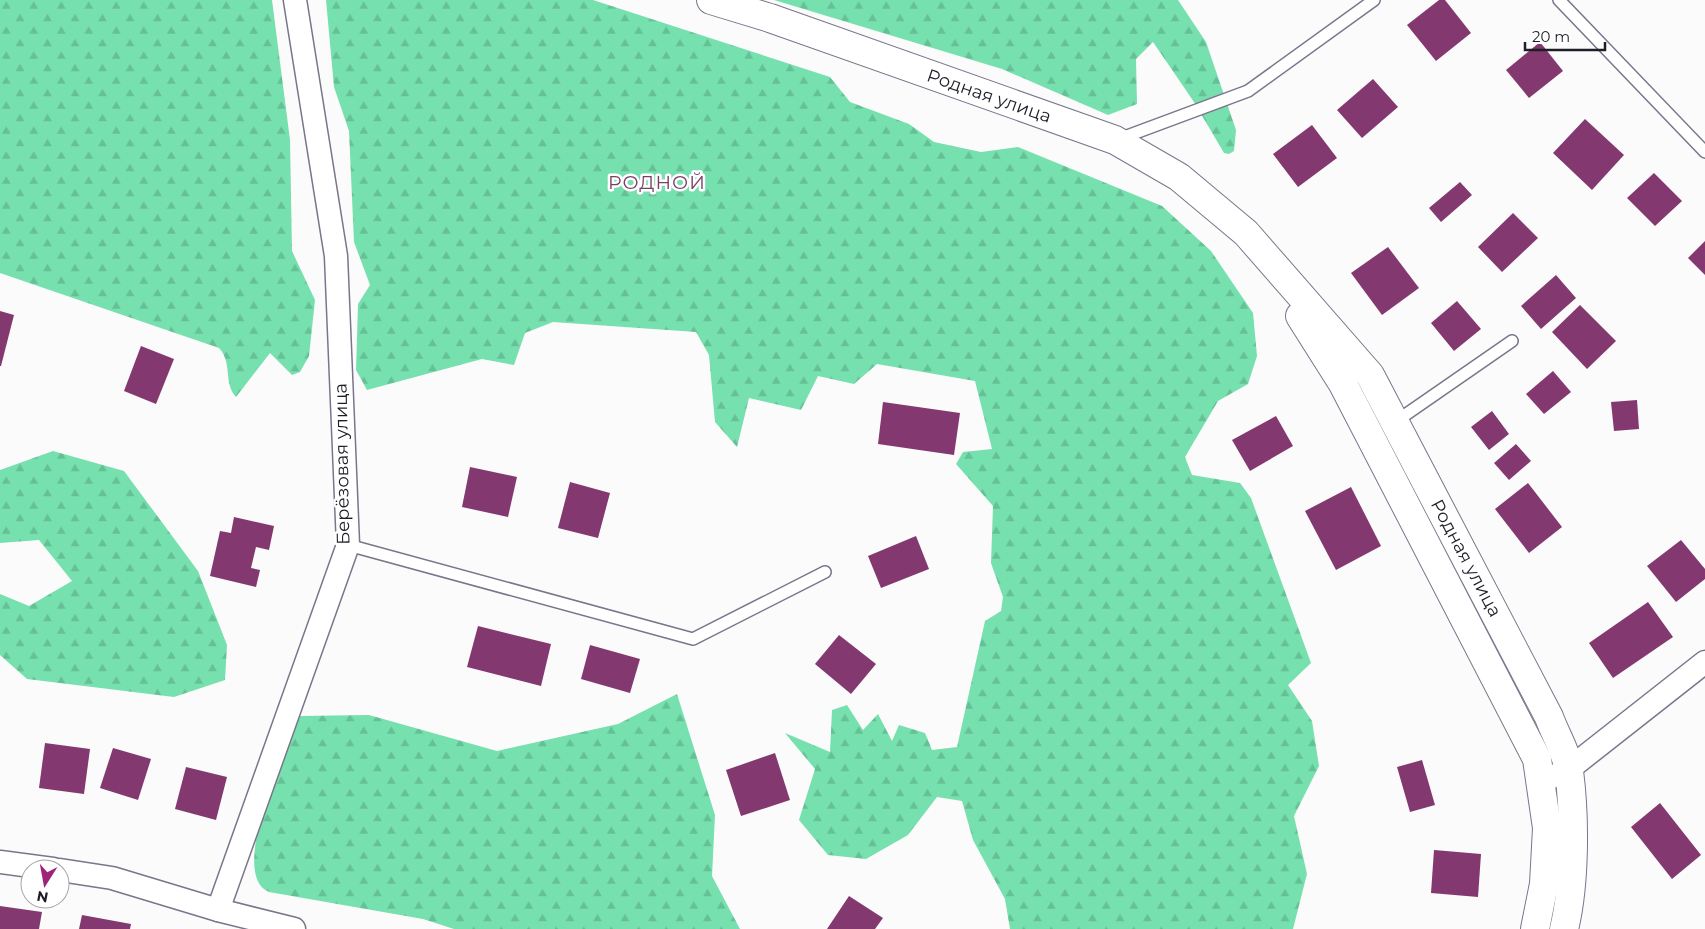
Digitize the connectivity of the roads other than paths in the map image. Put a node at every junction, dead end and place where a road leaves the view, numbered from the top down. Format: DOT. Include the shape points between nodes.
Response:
graph roads {
  1 [pos="295,0"];
  2 [pos="710,0"];
  3 [pos="1374,0"];
  4 [pos="1559,0"];
  5 [pos="1115,140"];
  6 [pos="1705,152"];
  7 [pos="1246,233"];
  8 [pos="1512,341"];
  9 [pos="1394,422"];
  10 [pos="348,544"];
  11 [pos="825,572"];
  12 [pos="1705,662"];
  13 [pos="1569,769"];
  14 [pos="1540,782"];
  15 [pos="0,862"];
  16 [pos="20,865"];
  17 [pos="70,872"];
  18 [pos="218,910"];
  19 [pos="294,929"];
  20 [pos="1535,929"];
  21 [pos="1564,929"];
  1 -- 10 [label="street, Берёзовая улица" via="336,256"];
  2 -- 5 [label="street, Родная улица" via="770,18"];
  3 -- 5 [label="lane" via="1248,91"];
  4 -- 6 [label="lane"];
  5 -- 7 [label="street, Родная улица" via="1179,177"];
  7 -- 9 [label="street, Родная улица" via="1370,375"];
  7 -- 14 [label="street, Родная улица" via="1343,384 1537,758"];
  8 -- 9 [label="lane"];
  9 -- 13 [label="street, Родная улица" via="1549,717"];
  10 -- 11 [label="lane" via="693,639"];
  10 -- 18 [label="street, Берёзовая улица"];
  12 -- 13 [label="street"];
  13 -- 14 [label="street"];
  13 -- 21 [label="street, Родная улица" via="1573,847 1570,905"];
  14 -- 20 [label="street, Родная улица" via="1547,828 1544,884"];
  15 -- 16 [label="street"];
  17 -- 18 [label="street" via="112,878"];
  18 -- 19 [label="street"];
}
